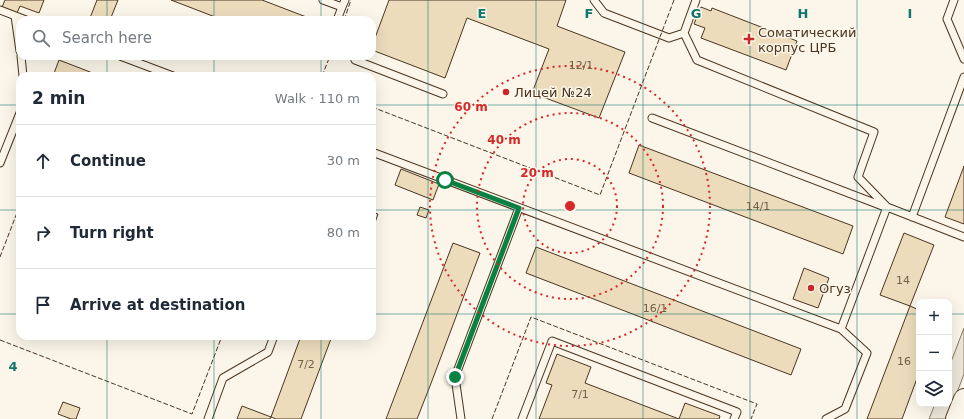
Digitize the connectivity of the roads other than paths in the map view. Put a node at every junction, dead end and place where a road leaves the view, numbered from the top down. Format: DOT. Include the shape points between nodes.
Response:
graph roads {
  1 [pos="323,0"];
  2 [pos="345,0"];
  3 [pos="594,0"];
  4 [pos="696,0"];
  5 [pos="954,0"];
  6 [pos="342,7"];
  7 [pos="0,10"];
  8 [pos="15,16"];
  9 [pos="339,16"];
  10 [pos="16,23"];
  11 [pos="684,33"];
  12 [pos="964,58"];
  13 [pos="21,60"];
  14 [pos="131,60"];
  15 [pos="355,60"];
  16 [pos="23,72"];
  17 [pos="162,72"];
  18 [pos="964,77"];
  19 [pos="443,94"];
  20 [pos="652,118"];
  21 [pos="16,123"];
  22 [pos="376,154"];
  23 [pos="0,163"];
  24 [pos="519,208"];
  25 [pos="887,208"];
  26 [pos="912,217"];
  27 [pos="964,237"];
  28 [pos="841,329"];
  29 [pos="272,340"];
  30 [pos="964,399"];
  31 [pos="208,419"];
  32 [pos="462,419"];
  33 [pos="522,419"];
  34 [pos="734,419"];
  35 [pos="826,419"];
  36 [pos="956,419"];
  1 -- 6 [label="lane"];
  2 -- 6 [label="lane"];
  3 -- 11 [label="lane" via="604,13 669,38"];
  4 -- 11 [label="lane"];
  5 -- 12 [label="lane" via="948,19"];
  6 -- 9 [label="lane"];
  7 -- 8 [label="lane"];
  8 -- 10 [label="lane"];
  11 -- 25 [label="lane" via="697,60 874,132 858,177"];
  13 -- 16 [label="lane"];
  14 -- 17 [label="lane"];
  15 -- 19 [label="lane"];
  18 -- 26 [label="lane"];
  20 -- 25 [label="lane"];
  21 -- 23 [label="lane"];
  22 -- 24 [label="lane"];
  24 -- 28 [label="lane"];
  24 -- 32 [label="lane" via="455,377"];
  25 -- 26 [label="lane"];
  25 -- 28 [label="lane"];
  26 -- 27 [label="lane"];
  28 -- 35 [label="lane" via="867,354 846,409"];
  29 -- 31 [label="lane" via="268,352 223,378"];
  30 -- 36 [label="street"];
  33 -- 34 [label="lane" via="552,341 737,412"];
}
